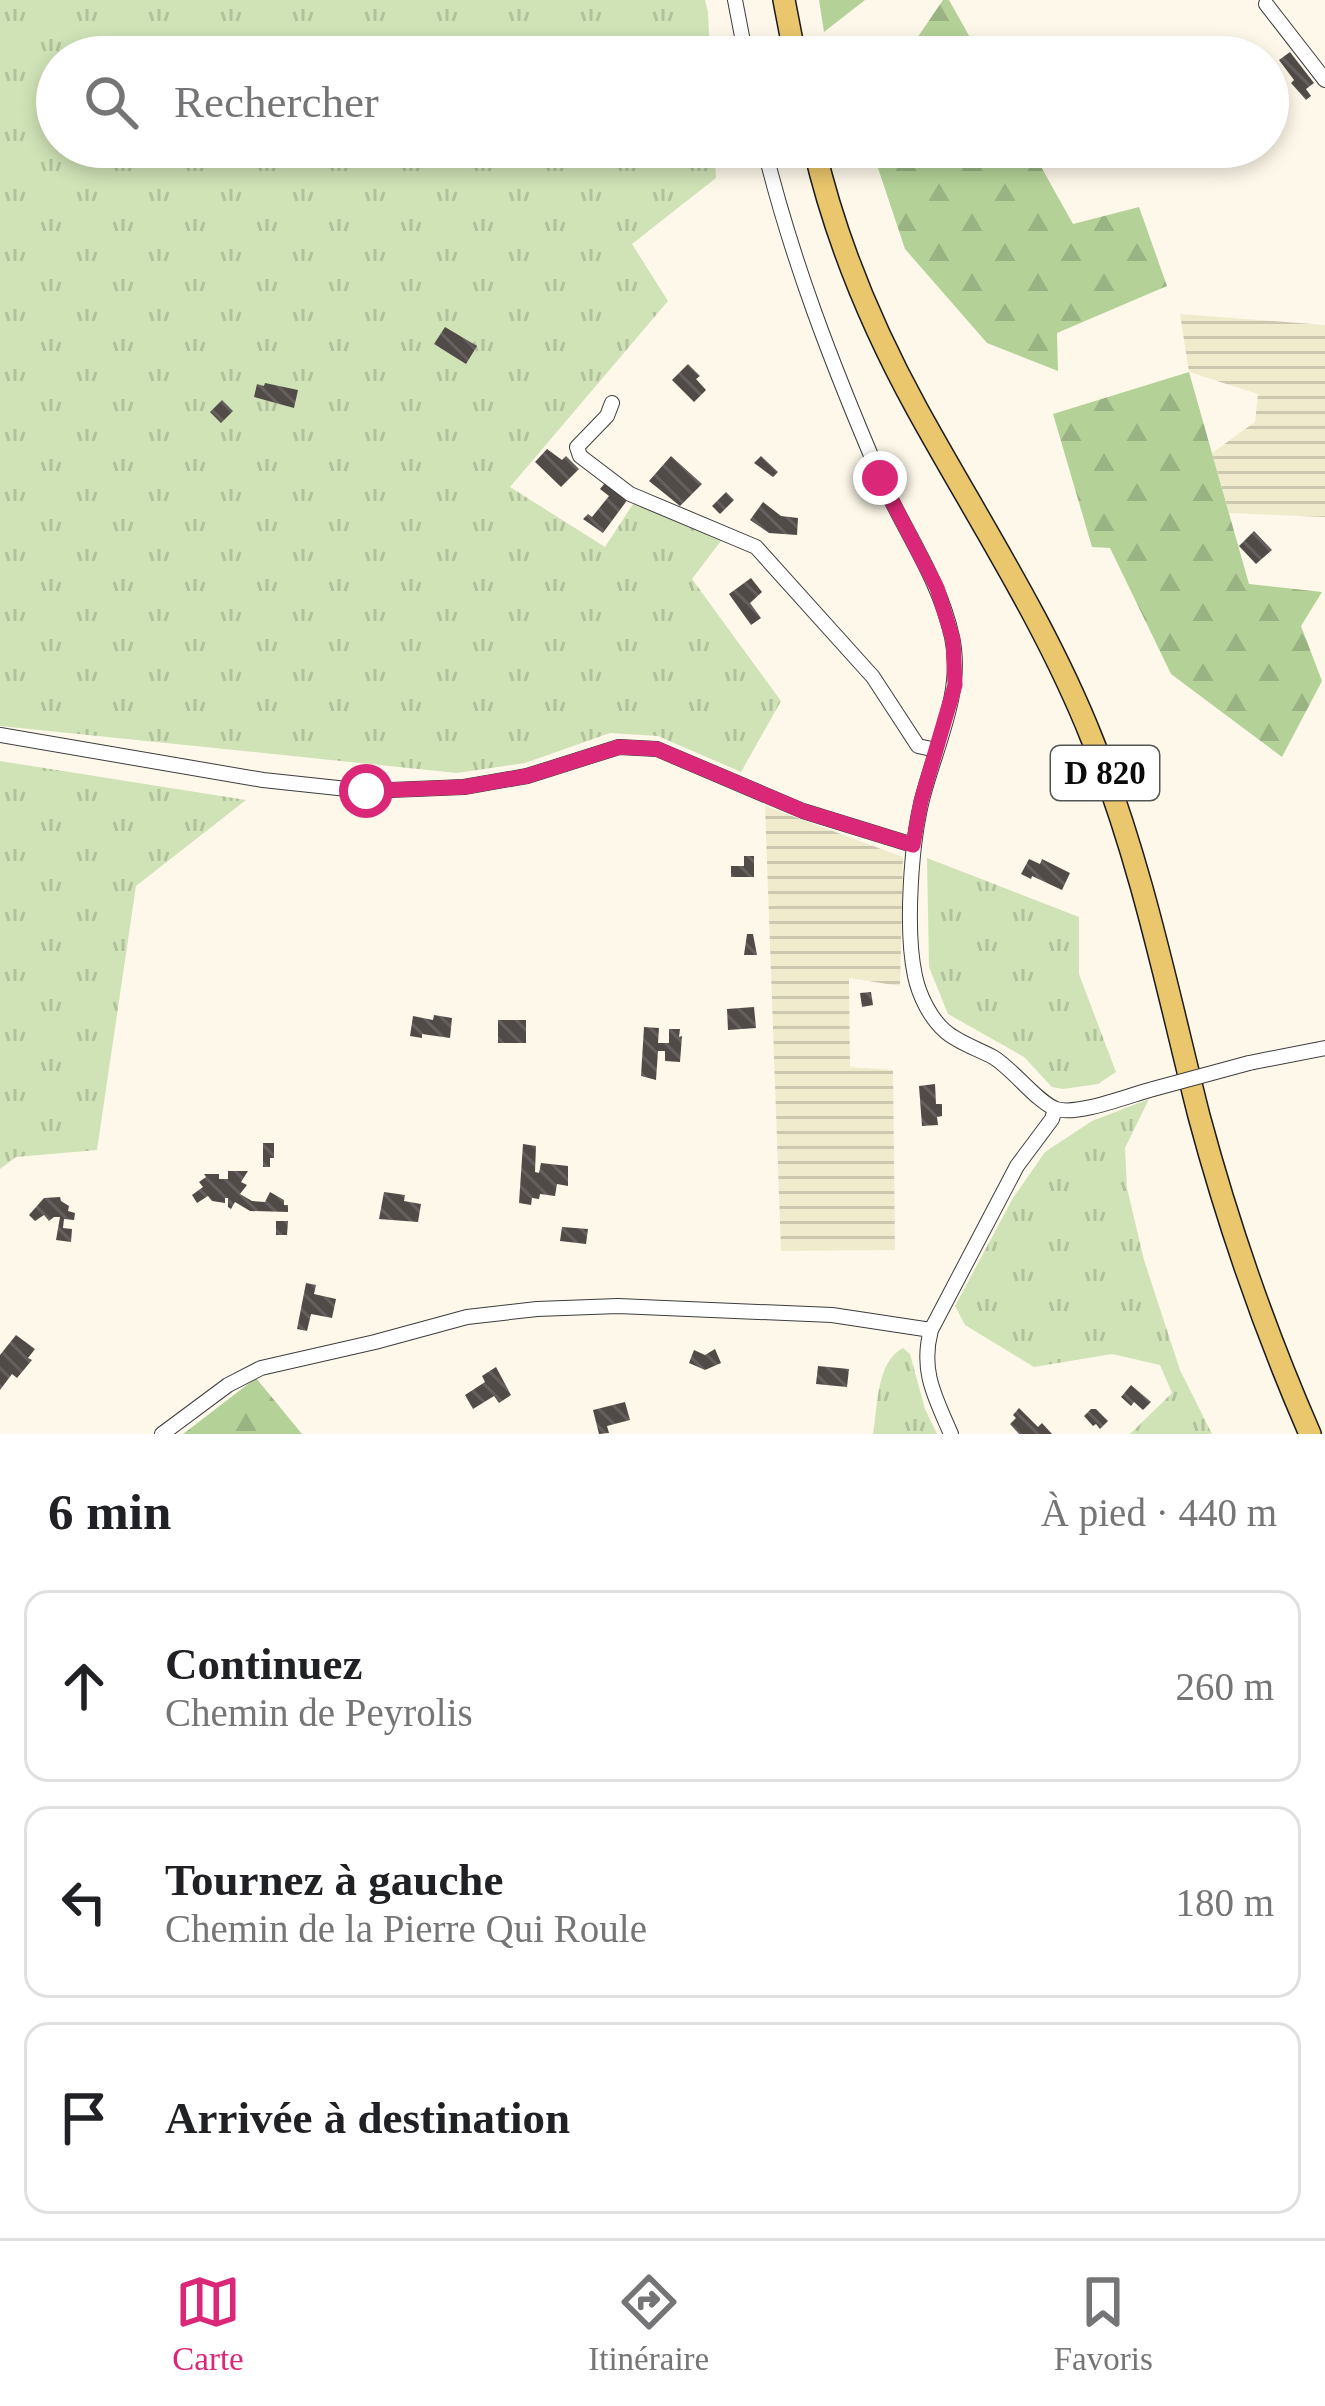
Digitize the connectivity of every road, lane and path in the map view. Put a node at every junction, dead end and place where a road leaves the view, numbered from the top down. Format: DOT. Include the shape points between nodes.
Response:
graph roads {
  1 [pos="735,0"];
  2 [pos="784,0"];
  3 [pos="1266,4"];
  4 [pos="742,36"];
  5 [pos="791,36"];
  6 [pos="1325,80"];
  7 [pos="769,168"];
  8 [pos="820,168"];
  9 [pos="612,403"];
  10 [pos="0,735"];
  11 [pos="936,750"];
  12 [pos="913,845"];
  13 [pos="1325,1048"];
  14 [pos="1055,1108"];
  15 [pos="931,1330"];
  16 [pos="162,1434"];
  17 [pos="951,1434"];
  18 [pos="1310,1434"];
  1 -- 4 [label="street"];
  2 -- 5 [label="main road"];
  3 -- 6 [label="street"];
  7 -- 11 [label="street" via="815,321 953,640 955,685"];
  8 -- 18 [label="main road, D 820" via="877,329 1092,737 1148,910 1232,1226"];
  9 -- 11 [label="street" via="577,447 580,457 630,494 756,547 873,677 919,746"];
  10 -- 12 [label="street" via="366,791 464,787 619,747 657,749 803,811"];
  11 -- 12 [label="street"];
  12 -- 14 [label="street" via="911,941 922,1000 946,1032 1007,1066"];
  13 -- 14 [label="street, bridge" via="1079,1109"];
  14 -- 15 [label="street"];
  15 -- 16 [label="street" via="832,1315 635,1306 492,1313 261,1368"];
  15 -- 17 [label="street" via="929,1383"];
}
